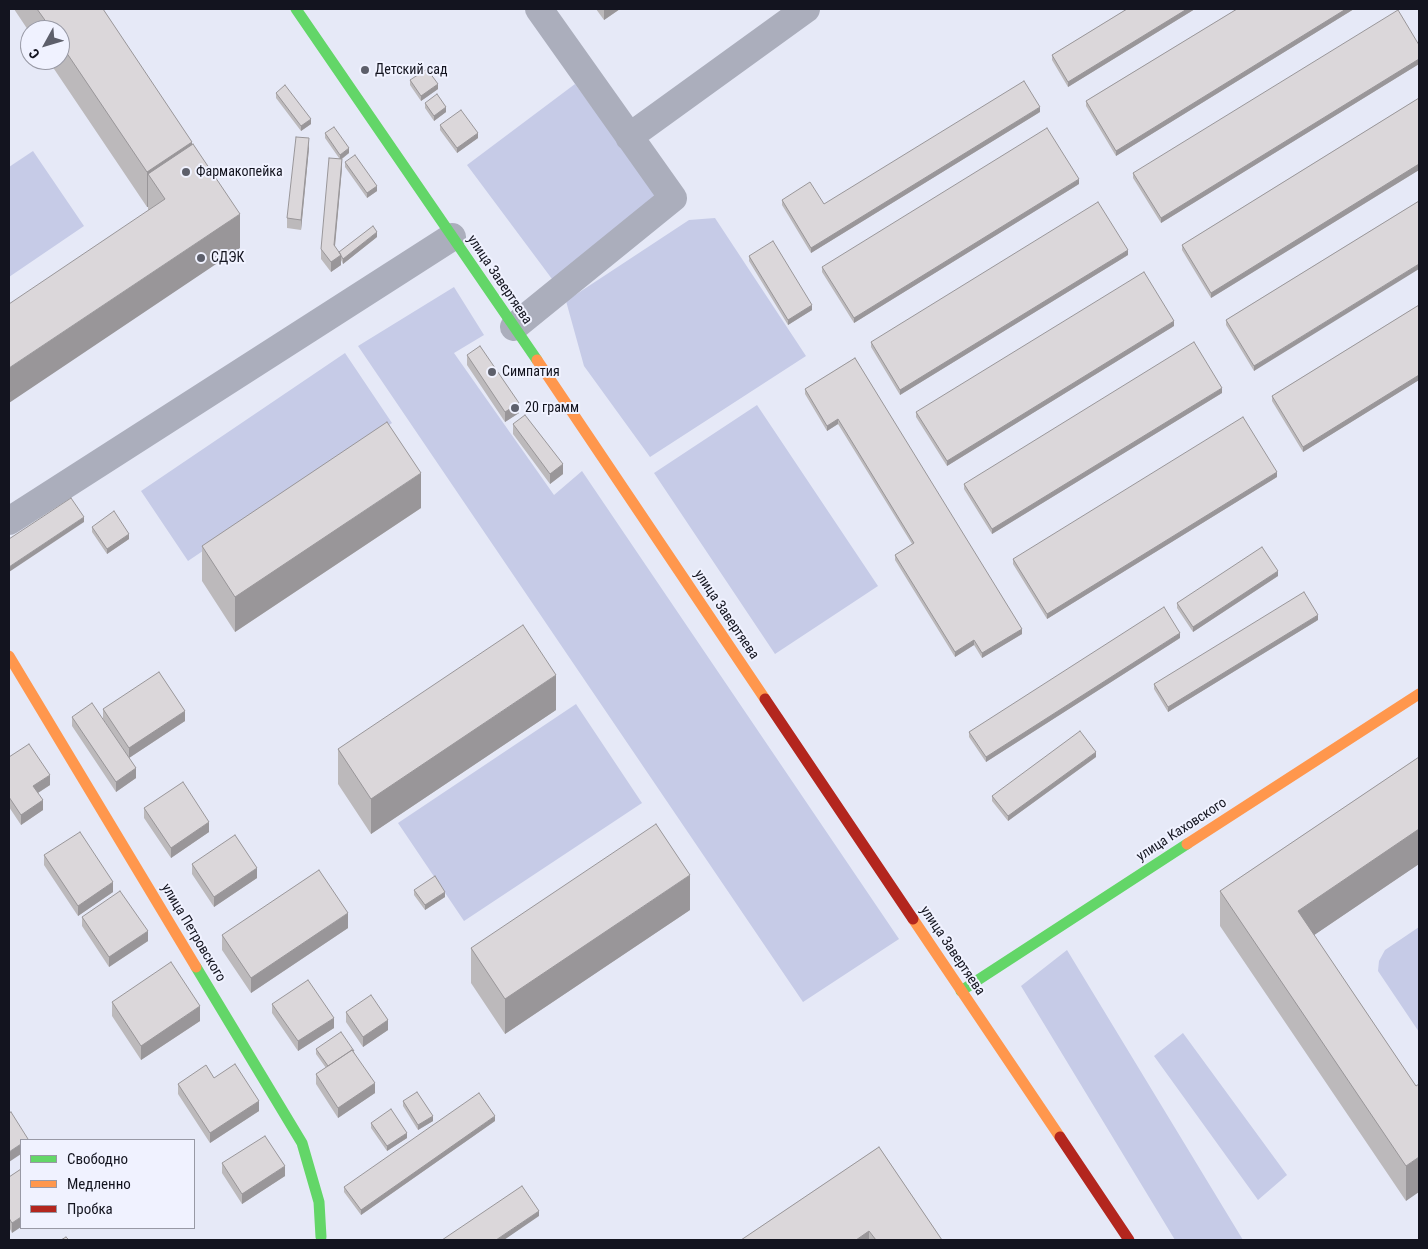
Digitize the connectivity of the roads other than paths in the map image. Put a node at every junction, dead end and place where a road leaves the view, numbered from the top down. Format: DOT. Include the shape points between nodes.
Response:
graph roads {
  1 [pos="296,9"];
  2 [pos="539,9"];
  3 [pos="806,9"];
  4 [pos="629,137"];
  5 [pos="452,237"];
  6 [pos="514,327"];
  7 [pos="9,521"];
  8 [pos="9,656"];
  9 [pos="1419,694"];
  10 [pos="961,991"];
  11 [pos="321,1237"];
  12 [pos="1129,1240"];
  1 -- 5 [label="main road, улица Завертяева"];
  2 -- 4 [label="street"];
  3 -- 4 [label="street"];
  4 -- 6 [label="street" via="673,198"];
  5 -- 6 [label="main road, улица Завертяева"];
  5 -- 7 [label="street"];
  6 -- 10 [label="main road, улица Завертяева"];
  8 -- 11 [label="main road, улица Петровского" via="302,1143 319,1202"];
  9 -- 10 [label="main road, улица Каховского"];
  10 -- 12 [label="main road, улица Завертяева"];
}
